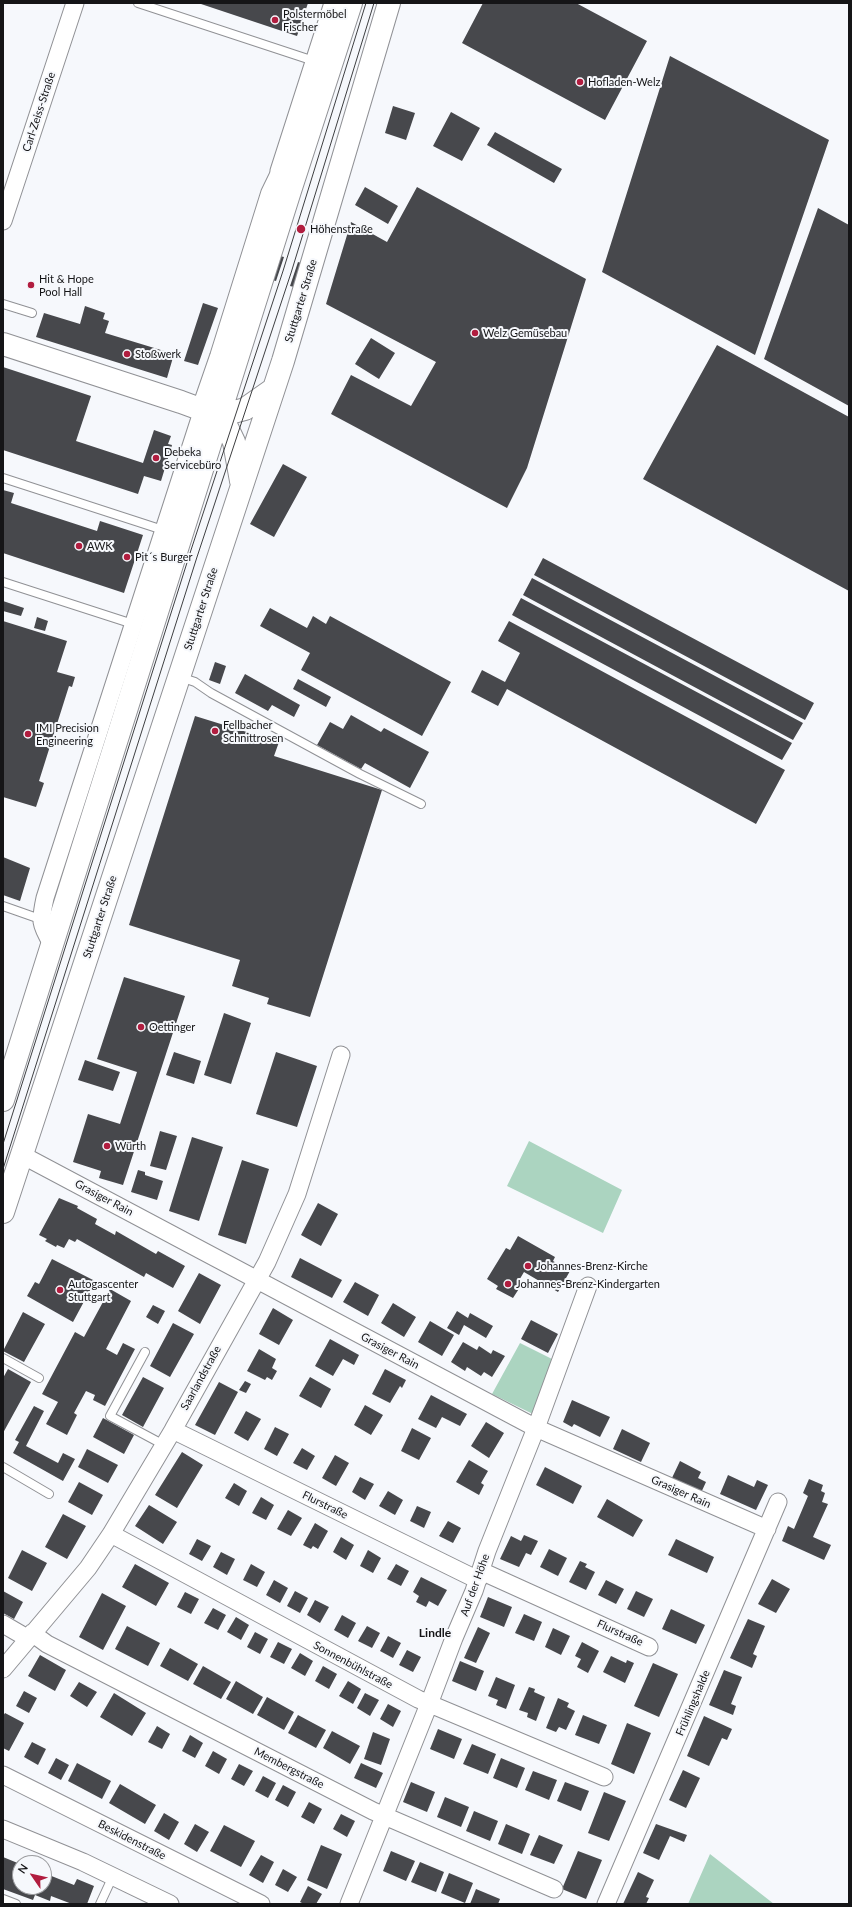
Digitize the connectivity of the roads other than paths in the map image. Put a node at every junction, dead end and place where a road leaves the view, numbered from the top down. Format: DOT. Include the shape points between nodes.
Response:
graph roads {
  1 [pos="75,3"];
  2 [pos="138,3"];
  3 [pos="333,3"];
  4 [pos="351,3"];
  5 [pos="389,3"];
  6 [pos="314,61"];
  7 [pos="325,87"];
  8 [pos="272,194"];
  9 [pos="3,221"];
  10 [pos="3,304"];
  11 [pos="32,313"];
  12 [pos="3,344"];
  13 [pos="272,390"];
  14 [pos="211,413"];
  15 [pos="3,478"];
  16 [pos="242,484"];
  17 [pos="163,530"];
  18 [pos="3,582"];
  19 [pos="133,624"];
  20 [pos="179,677"];
  21 [pos="421,804"];
  22 [pos="3,906"];
  23 [pos="40,919"];
  24 [pos="52,944"];
  25 [pos="341,1055"];
  26 [pos="3,1100"];
  27 [pos="22,1155"];
  28 [pos="3,1212"];
  29 [pos="257,1279"];
  30 [pos="588,1286"];
  31 [pos="145,1352"];
  32 [pos="3,1358"];
  33 [pos="38,1378"];
  34 [pos="536,1428"];
  35 [pos="173,1430"];
  36 [pos="164,1445"];
  37 [pos="3,1467"];
  38 [pos="49,1494"];
  39 [pos="778,1502"];
  40 [pos="767,1529"];
  41 [pos="111,1534"];
  42 [pos="480,1575"];
  43 [pos="3,1624"];
  44 [pos="29,1636"];
  45 [pos="649,1647"];
  46 [pos="3,1669"];
  47 [pos="429,1704"];
  48 [pos="3,1775"];
  49 [pos="604,1777"];
  50 [pos="385,1817"];
  51 [pos="3,1829"];
  52 [pos="113,1876"];
  53 [pos="554,1889"];
  54 [pos="3,1899"];
  55 [pos="16,1904"];
  56 [pos="100,1904"];
  57 [pos="170,1904"];
  58 [pos="261,1904"];
  59 [pos="349,1904"];
  60 [pos="606,1904"];
  1 -- 9 [label="street, Carl-Zeiss-Straße"];
  2 -- 6 [label="lane"];
  3 -- 6 [label="street"];
  4 -- 7 [label="main road"];
  5 -- 13 [label="main road, Stuttgarter Straße" via="311,269"];
  6 -- 8 [label="street"];
  7 -- 8 [label="main road"];
  7 -- 14 [label="main road"];
  8 -- 14 [label="main road" via="221,357"];
  10 -- 11 [label="lane"];
  12 -- 14 [label="main road"];
  13 -- 14 [label="main road" via="245,409"];
  13 -- 16 [label="main road, Stuttgarter Straße"];
  14 -- 16 [label="main road" via="225,423 234,442"];
  14 -- 17 [label="street"];
  14 -- 24 [label="main road"];
  15 -- 17 [label="lane"];
  16 -- 20 [label="main road, Stuttgarter Straße"];
  17 -- 19 [label="street"];
  18 -- 19 [label="lane"];
  19 -- 23 [label="street"];
  20 -- 21 [label="lane" via="195,682 210,693 360,774"];
  20 -- 27 [label="main road, Stuttgarter Straße"];
  22 -- 23 [label="lane"];
  23 -- 24 [label="street" via="44,932"];
  24 -- 26 [label="main road"];
  25 -- 29 [label="street, Saarlandstraße" via="297,1194"];
  27 -- 28 [label="main road, Stuttgarter Straße"];
  27 -- 29 [label="street, Grasiger Rain"];
  29 -- 34 [label="street, Grasiger Rain"];
  29 -- 35 [label="street, Saarlandstraße"];
  30 -- 34 [label="street, Auf der Höhe"];
  31 -- 36 [label="lane" via="110,1416"];
  32 -- 33 [label="lane"];
  34 -- 40 [label="street, Grasiger Rain"];
  34 -- 42 [label="street, Auf der Höhe"];
  35 -- 36 [label="street, Saarlandstraße"];
  35 -- 42 [label="street, Flurstraße"];
  36 -- 41 [label="street, Saarlandstraße"];
  37 -- 38 [label="lane"];
  39 -- 40 [label="street, Frühlingshalde"];
  40 -- 60 [label="street, Frühlingshalde"];
  41 -- 44 [label="street, Saarlandstraße" via="88,1568"];
  41 -- 47 [label="street, Sonnenbühlstraße"];
  42 -- 45 [label="street, Flurstraße"];
  42 -- 47 [label="street, Auf der Höhe"];
  43 -- 44 [label="street, Membergstraße"];
  44 -- 46 [label="street, Saarlandstraße"];
  44 -- 50 [label="street, Membergstraße"];
  47 -- 49 [label="street, Sonnenbühlstraße"];
  47 -- 50 [label="street, Auf der Höhe"];
  48 -- 58 [label="street, Beskidenstraße"];
  50 -- 53 [label="street, Membergstraße"];
  50 -- 59 [label="street, Auf der Höhe"];
  51 -- 52 [label="street"];
  52 -- 56 [label="lane"];
  52 -- 57 [label="street"];
  54 -- 55 [label="lane"];
}
